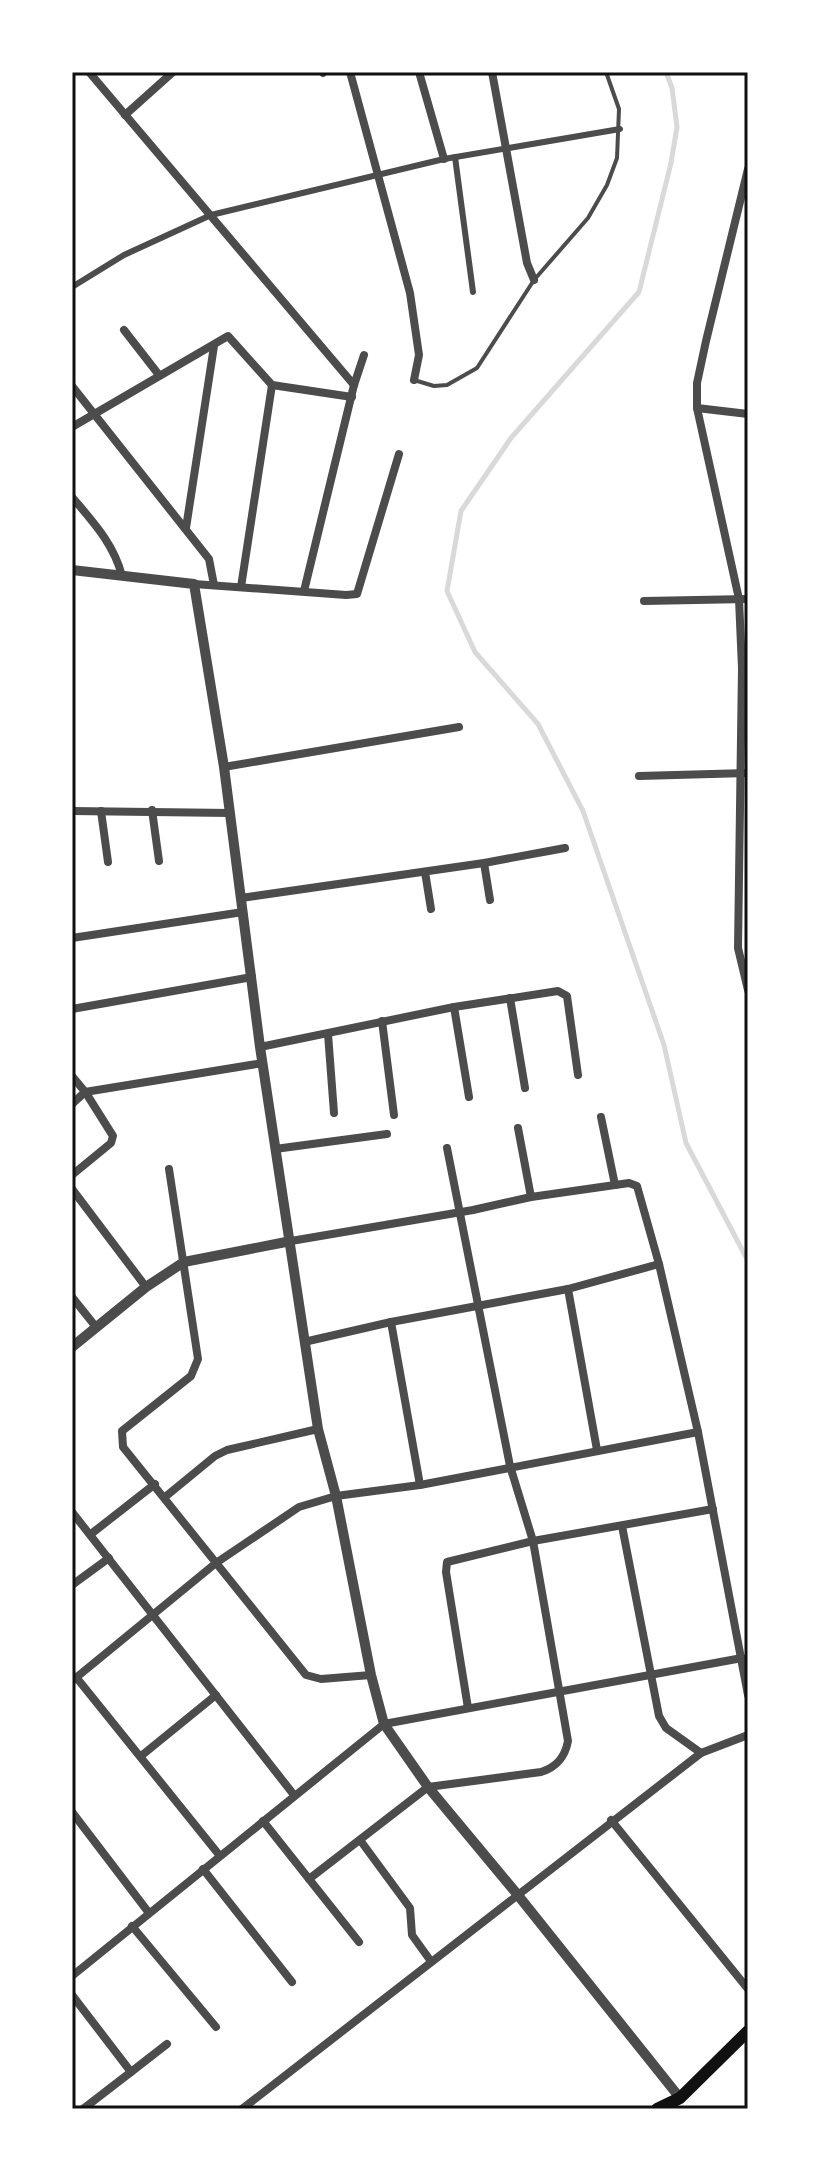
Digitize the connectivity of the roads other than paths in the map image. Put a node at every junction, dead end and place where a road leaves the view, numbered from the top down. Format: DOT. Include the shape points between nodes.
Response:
graph roads {
  1 [pos="89,72"];
  2 [pos="173,72"];
  3 [pos="350,72"];
  4 [pos="419,72"];
  5 [pos="492,72"];
  6 [pos="606,72"];
  7 [pos="125,115"];
  8 [pos="620,129"];
  9 [pos="505,149"];
  10 [pos="455,157"];
  11 [pos="444,159"];
  12 [pos="748,169"];
  13 [pos="377,175"];
  14 [pos="211,215"];
  15 [pos="534,280"];
  16 [pos="72,287"];
  17 [pos="473,292"];
  18 [pos="124,330"];
  19 [pos="214,346"];
  20 [pos="364,355"];
  21 [pos="159,375"];
  22 [pos="414,380"];
  23 [pos="272,385"];
  24 [pos="354,385"];
  25 [pos="72,386"];
  26 [pos="352,397"];
  27 [pos="697,408"];
  28 [pos="748,414"];
  29 [pos="94,415"];
  30 [pos="72,427"];
  31 [pos="399,454"];
  32 [pos="72,497"];
  33 [pos="186,528"];
  34 [pos="72,570"];
  35 [pos="122,576"];
  36 [pos="194,584"];
  37 [pos="214,585"];
  38 [pos="241,587"];
  39 [pos="304,591"];
  40 [pos="744,599"];
  41 [pos="644,601"];
  42 [pos="459,727"];
  43 [pos="224,767"];
  44 [pos="744,773"];
  45 [pos="639,776"];
  46 [pos="152,810"];
  47 [pos="72,811"];
  48 [pos="101,811"];
  49 [pos="230,813"];
  50 [pos="565,848"];
  51 [pos="159,861"];
  52 [pos="108,862"];
  53 [pos="484,863"];
  54 [pos="425,872"];
  55 [pos="241,898"];
  56 [pos="490,900"];
  57 [pos="431,909"];
  58 [pos="243,912"];
  59 [pos="72,938"];
  60 [pos="743,948"];
  61 [pos="252,977"];
  62 [pos="748,990"];
  63 [pos="510,998"];
  64 [pos="454,1007"];
  65 [pos="72,1009"];
  66 [pos="382,1021"];
  67 [pos="328,1034"];
  68 [pos="260,1047"];
  69 [pos="263,1063"];
  70 [pos="578,1075"];
  71 [pos="72,1076"];
  72 [pos="525,1088"];
  73 [pos="85,1092"];
  74 [pos="469,1097"];
  75 [pos="72,1104"];
  76 [pos="334,1113"];
  77 [pos="394,1115"];
  78 [pos="601,1117"];
  79 [pos="518,1128"];
  80 [pos="387,1134"];
  81 [pos="447,1148"];
  82 [pos="275,1149"];
  83 [pos="169,1169"];
  84 [pos="72,1175"];
  85 [pos="615,1185"];
  86 [pos="72,1189"];
  87 [pos="531,1197"];
  88 [pos="457,1211"];
  89 [pos="291,1241"];
  90 [pos="184,1262"];
  91 [pos="659,1264"];
  92 [pos="146,1287"];
  93 [pos="568,1289"];
  94 [pos="72,1297"];
  95 [pos="479,1305"];
  96 [pos="391,1322"];
  97 [pos="96,1327"];
  98 [pos="304,1342"];
  99 [pos="72,1347"];
  100 [pos="318,1429"];
  101 [pos="698,1432"];
  102 [pos="597,1450"];
  103 [pos="510,1466"];
  104 [pos="155,1484"];
  105 [pos="420,1485"];
  106 [pos="336,1496"];
  107 [pos="165,1497"];
  108 [pos="713,1509"];
  109 [pos="72,1512"];
  110 [pos="622,1526"];
  111 [pos="91,1534"];
  112 [pos="533,1541"];
  113 [pos="109,1558"];
  114 [pos="216,1563"];
  115 [pos="72,1585"];
  116 [pos="153,1614"];
  117 [pos="742,1658"];
  118 [pos="651,1674"];
  119 [pos="371,1675"];
  120 [pos="74,1679"];
  121 [pos="560,1692"];
  122 [pos="216,1695"];
  123 [pos="748,1695"];
  124 [pos="468,1708"];
  125 [pos="384,1724"];
  126 [pos="748,1735"];
  127 [pos="701,1753"];
  128 [pos="141,1756"];
  129 [pos="428,1787"];
  130 [pos="294,1795"];
  131 [pos="72,1812"];
  132 [pos="611,1820"];
  133 [pos="263,1821"];
  134 [pos="76,1825"];
  135 [pos="360,1840"];
  136 [pos="220,1856"];
  137 [pos="203,1869"];
  138 [pos="309,1879"];
  139 [pos="517,1894"];
  140 [pos="149,1913"];
  141 [pos="132,1926"];
  142 [pos="359,1942"];
  143 [pos="72,1959"];
  144 [pos="430,1960"];
  145 [pos="80,1969"];
  146 [pos="72,1976"];
  147 [pos="292,1982"];
  148 [pos="748,1989"];
  149 [pos="72,1995"];
  150 [pos="216,2027"];
  151 [pos="748,2031"];
  152 [pos="167,2044"];
  153 [pos="131,2072"];
  154 [pos="677,2104"];
  155 [pos="83,2109"];
  156 [pos="242,2109"];
  157 [pos="657,2109"];
  1 -- 7 [label="street"];
  2 -- 7 [label="street"];
  3 -- 13 [label="street"];
  4 -- 11 [label="street"];
  5 -- 9 [label="street"];
  6 -- 8 [label="lane"];
  7 -- 14 [label="street"];
  8 -- 9 [label="street"];
  8 -- 15 [label="lane" via="617,158 601,196"];
  9 -- 10 [label="street"];
  9 -- 15 [label="street"];
  10 -- 11 [label="street"];
  10 -- 17 [label="street"];
  11 -- 13 [label="street"];
  12 -- 27 [label="street" via="697,383"];
  13 -- 14 [label="street"];
  13 -- 22 [label="street" via="416,326 419,355"];
  14 -- 16 [label="street" via="124,255"];
  14 -- 24 [label="street"];
  15 -- 22 [label="lane" via="477,368 447,385"];
  18 -- 21 [label="street"];
  19 -- 21 [label="street"];
  19 -- 23 [label="street" via="231,338"];
  19 -- 33 [label="street"];
  20 -- 24 [label="street"];
  21 -- 29 [label="street"];
  23 -- 26 [label="street"];
  23 -- 38 [label="street"];
  24 -- 26 [label="street"];
  25 -- 29 [label="street"];
  26 -- 39 [label="street"];
  27 -- 28 [label="street"];
  27 -- 40 [label="street"];
  29 -- 30 [label="street"];
  29 -- 33 [label="street"];
  31 -- 39 [label="street" via="357,594"];
  32 -- 35 [label="street" via="106,538"];
  33 -- 37 [label="street" via="209,559"];
  34 -- 35 [label="street"];
  35 -- 36 [label="street"];
  36 -- 37 [label="street"];
  36 -- 43 [label="street"];
  37 -- 38 [label="street"];
  38 -- 39 [label="street"];
  40 -- 41 [label="street"];
  40 -- 44 [label="street"];
  42 -- 43 [label="street"];
  43 -- 49 [label="street"];
  44 -- 45 [label="street"];
  44 -- 60 [label="street"];
  46 -- 48 [label="street"];
  46 -- 49 [label="street"];
  46 -- 51 [label="street"];
  47 -- 48 [label="street"];
  48 -- 52 [label="street"];
  49 -- 55 [label="street"];
  50 -- 53 [label="street"];
  53 -- 54 [label="street"];
  53 -- 56 [label="street"];
  54 -- 55 [label="street"];
  54 -- 57 [label="street"];
  55 -- 58 [label="street"];
  58 -- 59 [label="street"];
  58 -- 61 [label="street"];
  60 -- 62 [label="street"];
  61 -- 65 [label="street"];
  61 -- 68 [label="street"];
  63 -- 64 [label="street"];
  63 -- 70 [label="street" via="565,994"];
  63 -- 72 [label="street"];
  64 -- 66 [label="street"];
  64 -- 74 [label="street"];
  66 -- 67 [label="street"];
  66 -- 77 [label="street"];
  67 -- 68 [label="street"];
  67 -- 76 [label="street"];
  68 -- 69 [label="street"];
  69 -- 73 [label="street"];
  69 -- 82 [label="street"];
  71 -- 73 [label="street"];
  73 -- 75 [label="street"];
  73 -- 84 [label="street" via="112,1134 111,1143"];
  78 -- 85 [label="street"];
  79 -- 87 [label="street"];
  80 -- 82 [label="street"];
  81 -- 88 [label="street"];
  82 -- 89 [label="street"];
  83 -- 90 [label="street"];
  85 -- 87 [label="street"];
  85 -- 91 [label="street" via="629,1183 639,1189"];
  86 -- 92 [label="street"];
  87 -- 88 [label="street"];
  88 -- 89 [label="street"];
  88 -- 95 [label="street"];
  89 -- 90 [label="street"];
  89 -- 98 [label="street"];
  90 -- 92 [label="street"];
  90 -- 104 [label="street" via="198,1359 191,1376 122,1431 123,1447"];
  91 -- 93 [label="street"];
  91 -- 101 [label="street"];
  92 -- 97 [label="street"];
  93 -- 95 [label="street"];
  93 -- 102 [label="street"];
  94 -- 97 [label="street"];
  95 -- 96 [label="street"];
  95 -- 103 [label="street"];
  96 -- 98 [label="street"];
  96 -- 105 [label="street"];
  97 -- 99 [label="street"];
  98 -- 100 [label="street"];
  100 -- 106 [label="street"];
  100 -- 107 [label="street" via="227,1450"];
  101 -- 102 [label="street"];
  101 -- 108 [label="street"];
  102 -- 103 [label="street"];
  103 -- 105 [label="street"];
  103 -- 112 [label="street"];
  104 -- 107 [label="street"];
  104 -- 111 [label="street"];
  105 -- 106 [label="street"];
  106 -- 114 [label="street" via="288,1513"];
  106 -- 119 [label="street"];
  107 -- 114 [label="street"];
  108 -- 110 [label="street"];
  108 -- 117 [label="street"];
  109 -- 111 [label="street"];
  110 -- 112 [label="street"];
  110 -- 118 [label="street"];
  111 -- 113 [label="street"];
  112 -- 121 [label="street"];
  112 -- 124 [label="street" via="445,1565"];
  113 -- 115 [label="street"];
  113 -- 116 [label="street"];
  114 -- 116 [label="street"];
  114 -- 119 [label="street" via="306,1675"];
  116 -- 120 [label="street"];
  116 -- 122 [label="street"];
  117 -- 118 [label="street"];
  117 -- 123 [label="street"];
  118 -- 121 [label="street"];
  118 -- 127 [label="street" via="666,1728"];
  119 -- 125 [label="street"];
  120 -- 128 [label="street"];
  121 -- 124 [label="street"];
  121 -- 129 [label="street" via="568,1741 552,1769"];
  122 -- 128 [label="street"];
  122 -- 130 [label="street"];
  124 -- 125 [label="street"];
  125 -- 129 [label="street"];
  125 -- 130 [label="street"];
  126 -- 127 [label="street"];
  127 -- 132 [label="street"];
  128 -- 136 [label="street"];
  129 -- 135 [label="street"];
  129 -- 139 [label="street"];
  130 -- 133 [label="street"];
  131 -- 134 [label="street"];
  132 -- 139 [label="street"];
  132 -- 148 [label="street"];
  133 -- 136 [label="street"];
  133 -- 138 [label="street"];
  134 -- 140 [label="street"];
  135 -- 138 [label="street"];
  135 -- 144 [label="street" via="410,1908 412,1935"];
  136 -- 137 [label="street"];
  137 -- 140 [label="street"];
  137 -- 147 [label="street"];
  138 -- 142 [label="street"];
  139 -- 144 [label="street"];
  139 -- 154 [label="street"];
  140 -- 141 [label="street"];
  141 -- 145 [label="street"];
  141 -- 150 [label="street"];
  143 -- 145 [label="street"];
  144 -- 156 [label="street"];
  145 -- 146 [label="street"];
  149 -- 153 [label="street"];
  151 -- 154 [label="main road"];
  152 -- 153 [label="street"];
  153 -- 155 [label="street"];
  154 -- 157 [label="main road"];
}
